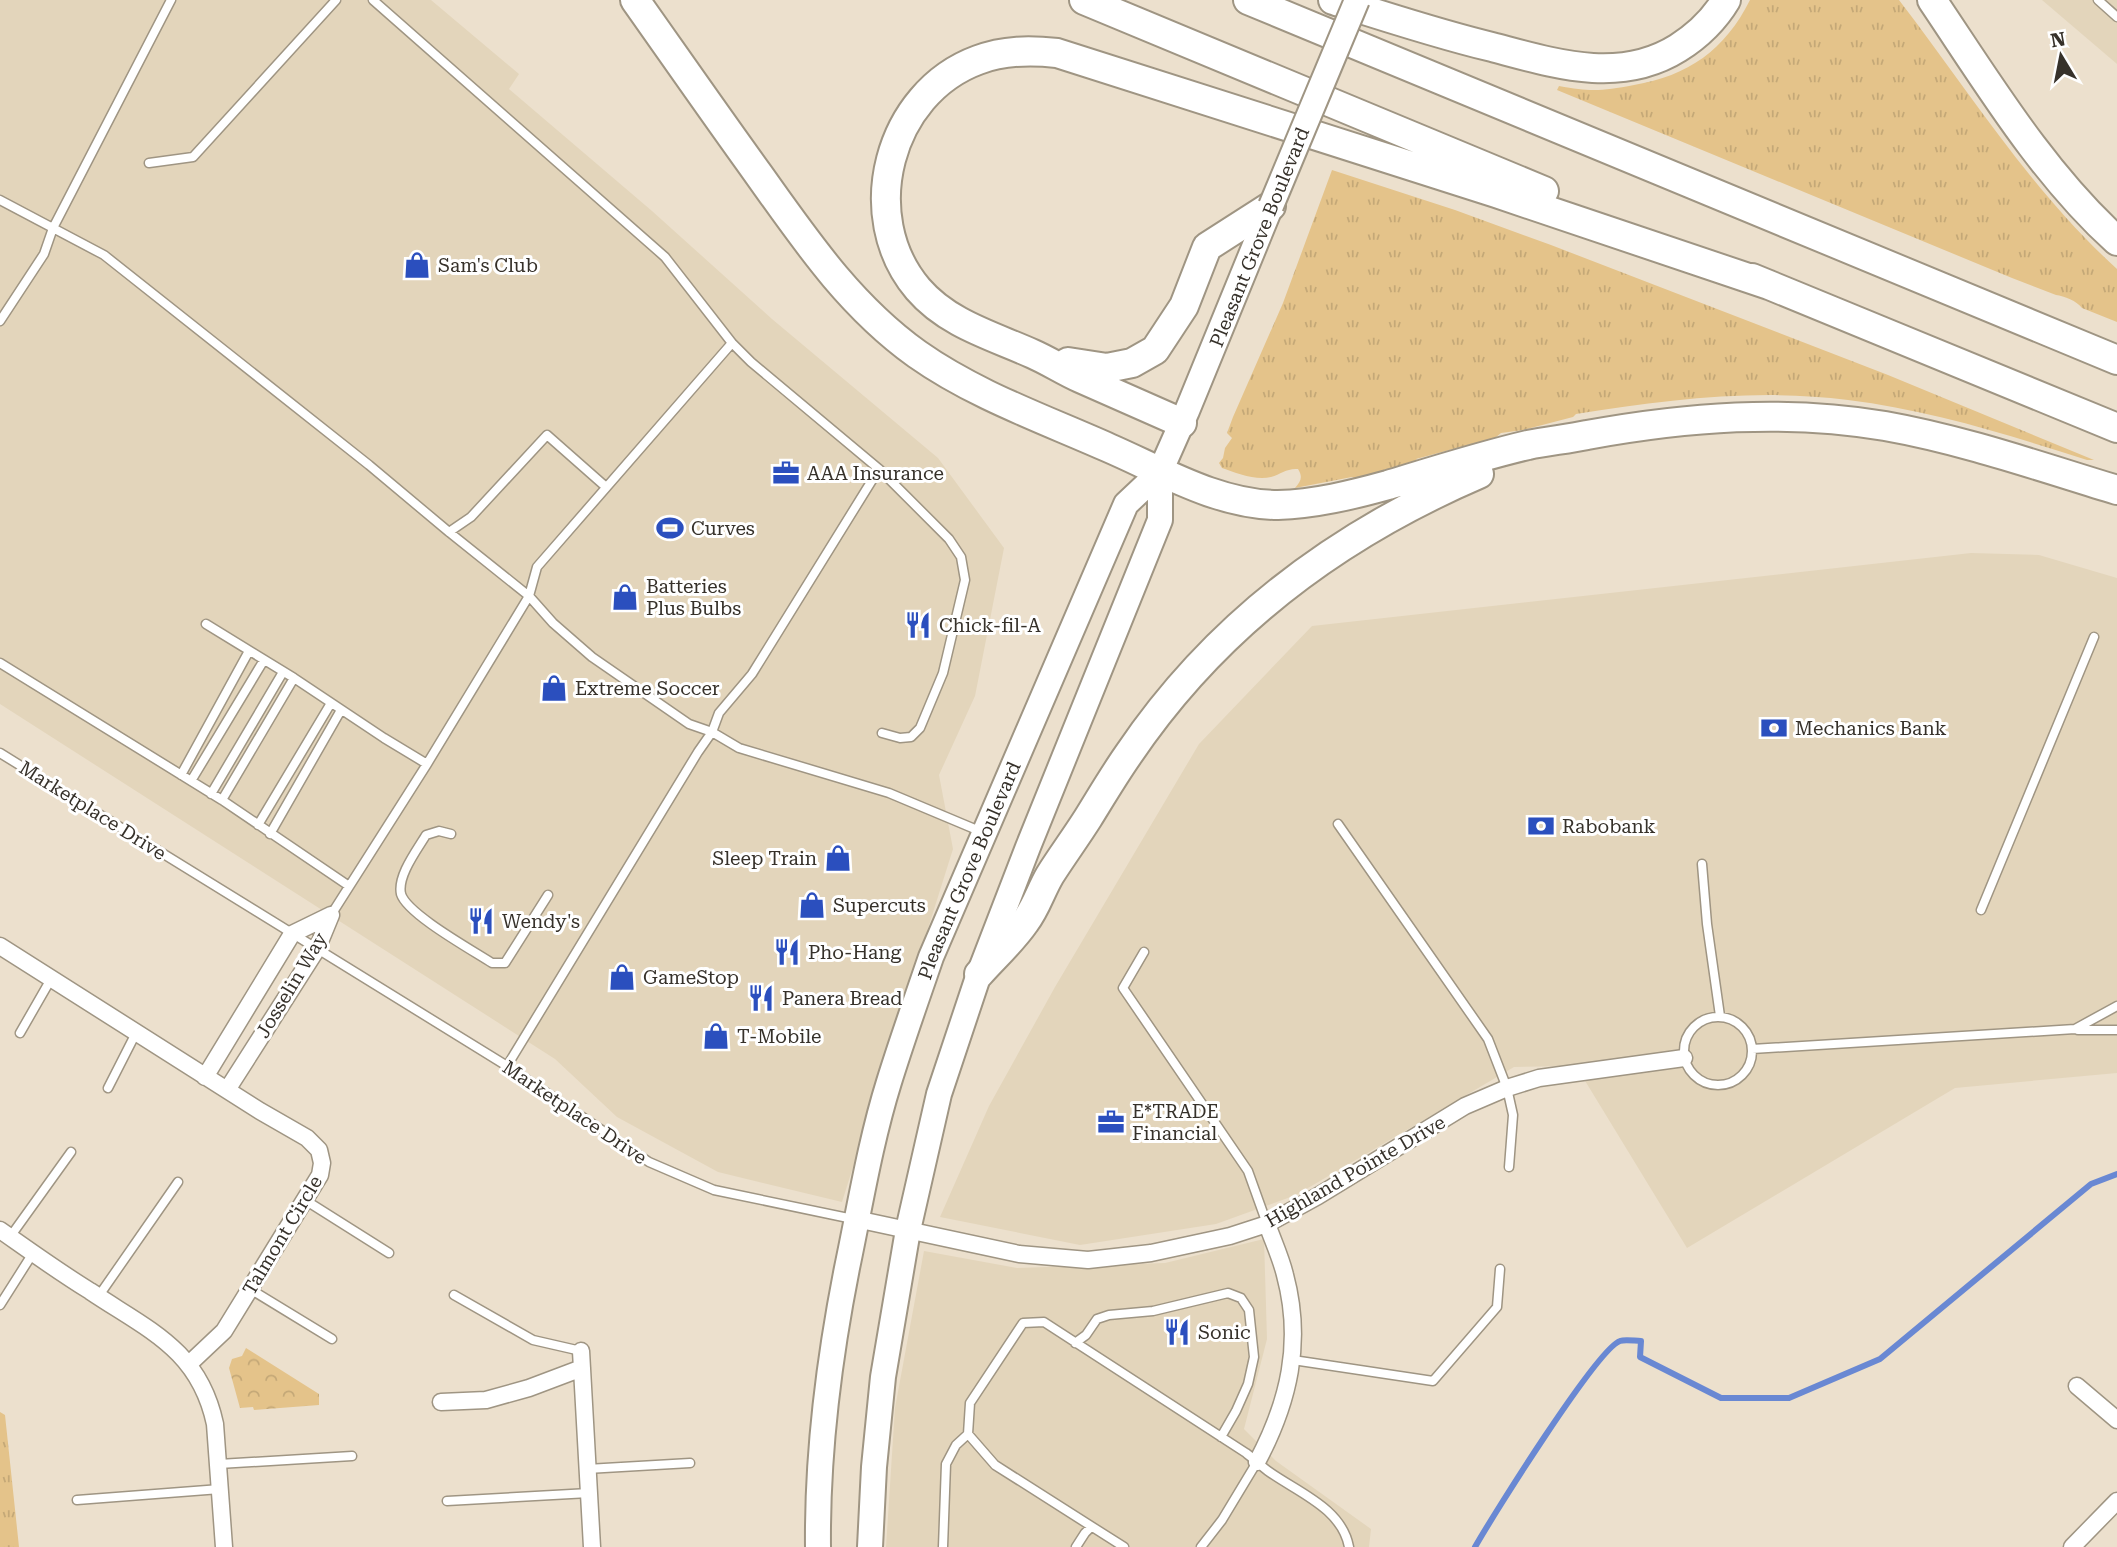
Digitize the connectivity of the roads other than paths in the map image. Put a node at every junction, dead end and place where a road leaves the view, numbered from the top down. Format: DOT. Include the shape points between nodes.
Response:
graph roads {
  1 [pos="171,0"];
  2 [pos="336,0"];
  3 [pos="373,0"];
  4 [pos="635,0"];
  5 [pos="1084,0"];
  6 [pos="1248,0"];
  7 [pos="1333,0"];
  8 [pos="1357,0"];
  9 [pos="1726,0"];
  10 [pos="1932,0"];
  11 [pos="2098,0"];
  12 [pos="2117,16"];
  13 [pos="149,163"];
  14 [pos="0,200"];
  15 [pos="1272,206"];
  16 [pos="53,228"];
  17 [pos="2117,241"];
  18 [pos="1769,285"];
  19 [pos="0,321"];
  20 [pos="732,343"];
  21 [pos="1033,354"];
  22 [pos="2117,360"];
  23 [pos="1182,423"];
  24 [pos="2117,428"];
  25 [pos="1582,436"];
  26 [pos="879,469"];
  27 [pos="1160,472"];
  28 [pos="606,487"];
  29 [pos="2117,489"];
  30 [pos="449,533"];
  31 [pos="529,596"];
  32 [pos="206,624"];
  33 [pos="2094,637"];
  34 [pos="249,651"];
  35 [pos="264,660"];
  36 [pos="0,663"];
  37 [pos="283,672"];
  38 [pos="294,678"];
  39 [pos="331,703"];
  40 [pos="341,710"];
  41 [pos="712,732"];
  42 [pos="882,733"];
  43 [pos="0,753"];
  44 [pos="427,764"];
  45 [pos="181,775"];
  46 [pos="191,781"];
  47 [pos="211,794"];
  48 [pos="222,800"];
  49 [pos="1338,824"];
  50 [pos="258,825"];
  51 [pos="985,833"];
  52 [pos="270,834"];
  53 [pos="450,834"];
  54 [pos="1702,864"];
  55 [pos="349,886"];
  56 [pos="548,895"];
  57 [pos="1980,910"];
  58 [pos="331,915"];
  59 [pos="292,934"];
  60 [pos="0,946"];
  61 [pos="317,949"];
  62 [pos="1144,952"];
  63 [pos="979,974"];
  64 [pos="51,979"];
  65 [pos="2117,1006"];
  66 [pos="1720,1016"];
  67 [pos="2075,1030"];
  68 [pos="2117,1030"];
  69 [pos="20,1033"];
  70 [pos="136,1033"];
  71 [pos="1752,1049"];
  72 [pos="1685,1058"];
  73 [pos="507,1066"];
  74 [pos="205,1077"];
  75 [pos="108,1088"];
  76 [pos="1507,1088"];
  77 [pos="228,1090"];
  78 [pos="71,1152"];
  79 [pos="1509,1167"];
  80 [pos="178,1182"];
  81 [pos="305,1200"];
  82 [pos="856,1219"];
  83 [pos="1267,1224"];
  84 [pos="908,1230"];
  85 [pos="5,1234"];
  86 [pos="33,1253"];
  87 [pos="389,1253"];
  88 [pos="1500,1269"];
  89 [pos="250,1289"];
  90 [pos="454,1295"];
  91 [pos="98,1297"];
  92 [pos="0,1305"];
  93 [pos="332,1339"];
  94 [pos="1075,1343"];
  95 [pos="581,1351"];
  96 [pos="1293,1360"];
  97 [pos="189,1364"];
  98 [pos="582,1368"];
  99 [pos="2077,1386"];
  100 [pos="441,1402"];
  101 [pos="2117,1420"];
  102 [pos="968,1434"];
  103 [pos="1221,1437"];
  104 [pos="352,1456"];
  105 [pos="1256,1462"];
  106 [pos="690,1463"];
  107 [pos="219,1464"];
  108 [pos="587,1469"];
  109 [pos="220,1489"];
  110 [pos="589,1493"];
  111 [pos="77,1500"];
  112 [pos="447,1501"];
  113 [pos="2117,1501"];
  114 [pos="1091,1527"];
  115 [pos="224,1547"];
  116 [pos="592,1547"];
  117 [pos="818,1547"];
  118 [pos="870,1547"];
  119 [pos="943,1547"];
  120 [pos="1076,1547"];
  121 [pos="1125,1547"];
  122 [pos="1201,1547"];
  123 [pos="1349,1547"];
  124 [pos="2072,1547"];
  1 -- 16 [label="lane"];
  2 -- 13 [label="lane" via="193,157"];
  3 -- 20 [label="lane" via="665,257"];
  4 -- 27 [label="highway" via="824,265 870,316 918,355 970,387"];
  5 -- 18 [label="highway"];
  6 -- 22 [label="highway"];
  7 -- 9 [label="highway" via="1457,39 1561,65 1608,69 1631,67 1669,54 1703,29"];
  8 -- 15 [label="main road, Pleasant Grove Boulevard, bridge"];
  10 -- 17 [label="highway" via="2053,172"];
  11 -- 12 [label="lane"];
  14 -- 16 [label="lane"];
  15 -- 21 [label="highway" via="1207,247 1184,306 1155,350 1132,363 1107,368"];
  15 -- 23 [label="main road, Pleasant Grove Boulevard"];
  16 -- 19 [label="lane" via="44,254"];
  16 -- 30 [label="lane" via="104,255"];
  18 -- 21 [label="highway" via="1093,64 1030,50 978,60 936,85 903,125 893,147 885,195 894,244 918,289 961,322"];
  18 -- 24 [label="highway"];
  20 -- 26 [label="lane"];
  20 -- 28 [label="lane"];
  21 -- 23 [label="highway"];
  23 -- 27 [label="main road, Pleasant Grove Boulevard"];
  25 -- 27 [label="highway" via="1531,444 1311,503 1249,502"];
  25 -- 29 [label="highway" via="1760,415 1839,420 1926,435"];
  25 -- 63 [label="highway" via="1431,495 1382,521 1274,595 1228,635 1177,688 1128,754 1026,922"];
  26 -- 41 [label="lane" via="752,674 719,713"];
  26 -- 42 [label="lane" via="948,539 961,557 965,580 943,673 920,728 911,737"];
  27 -- 51 [label="main road, Pleasant Grove Boulevard" via="1126,504"];
  27 -- 63 [label="main road, Pleasant Grove Boulevard" via="1160,520"];
  28 -- 30 [label="lane" via="547,435 471,517"];
  28 -- 31 [label="lane" via="537,567"];
  30 -- 31 [label="lane"];
  31 -- 41 [label="lane" via="592,657 689,724"];
  31 -- 44 [label="lane"];
  32 -- 34 [label="lane"];
  33 -- 57 [label="lane"];
  34 -- 35 [label="lane"];
  34 -- 45 [label="lane"];
  35 -- 37 [label="lane"];
  35 -- 46 [label="lane"];
  36 -- 45 [label="lane"];
  37 -- 38 [label="lane"];
  37 -- 47 [label="lane"];
  38 -- 39 [label="lane"];
  38 -- 48 [label="lane"];
  39 -- 40 [label="lane"];
  39 -- 50 [label="lane"];
  40 -- 44 [label="lane"];
  40 -- 52 [label="lane"];
  41 -- 51 [label="lane" via="739,748 888,793"];
  41 -- 73 [label="lane"];
  43 -- 59 [label="lane, Marketplace Drive"];
  44 -- 55 [label="lane"];
  45 -- 46 [label="lane"];
  46 -- 47 [label="lane"];
  47 -- 48 [label="lane"];
  48 -- 50 [label="lane"];
  49 -- 76 [label="lane" via="1489,1040"];
  50 -- 52 [label="lane"];
  51 -- 82 [label="main road, Pleasant Grove Boulevard" via="932,957 888,1083"];
  52 -- 55 [label="lane"];
  53 -- 56 [label="lane" via="426,835 403,874 401,894 412,911 492,963 505,963"];
  54 -- 66 [label="lane"];
  55 -- 58 [label="lane"];
  58 -- 59 [label="street, Josselin Way"];
  58 -- 61 [label="street, Josselin Way"];
  59 -- 61 [label="lane, Marketplace Drive"];
  59 -- 74 [label="street, Josselin Way"];
  60 -- 64 [label="street, Talmont Circle"];
  61 -- 73 [label="lane, Marketplace Drive"];
  61 -- 77 [label="street, Josselin Way"];
  62 -- 83 [label="lane" via="1123,988 1248,1171"];
  63 -- 84 [label="main road, Pleasant Grove Boulevard" via="939,1094"];
  64 -- 69 [label="lane"];
  64 -- 70 [label="street, Talmont Circle"];
  65 -- 67 [label="lane"];
  66 -- 71 [label="lane" via="1742,1025"];
  66 -- 72 [label="lane" via="1693,1027 1684,1046"];
  67 -- 68 [label="lane"];
  67 -- 71 [label="lane"];
  70 -- 74 [label="street, Talmont Circle"];
  70 -- 75 [label="lane"];
  71 -- 72 [label="lane" via="1747,1070 1723,1085 1699,1079"];
  72 -- 76 [label="street, Highland Pointe Drive" via="1539,1078"];
  73 -- 82 [label="lane, Marketplace Drive" via="649,1162 714,1189"];
  74 -- 77 [label="street, Talmont Circle"];
  76 -- 79 [label="lane" via="1513,1115"];
  76 -- 83 [label="street, Highland Pointe Drive" via="1465,1106"];
  77 -- 81 [label="street, Talmont Circle" via="319,1150 320,1175"];
  78 -- 85 [label="lane"];
  80 -- 91 [label="lane"];
  81 -- 87 [label="lane"];
  81 -- 89 [label="street, Talmont Circle"];
  82 -- 84 [label="street, Highland Pointe Drive"];
  82 -- 117 [label="main road, Pleasant Grove Boulevard" via="830,1374"];
  83 -- 84 [label="street, Highland Pointe Drive" via="1151,1253 1088,1260 1019,1254"];
  83 -- 96 [label="street" via="1290,1298"];
  84 -- 118 [label="main road, Pleasant Grove Boulevard" via="883,1377"];
  85 -- 86 [label="street"];
  86 -- 91 [label="street"];
  86 -- 92 [label="lane"];
  88 -- 96 [label="lane" via="1497,1307 1433,1381"];
  89 -- 93 [label="lane"];
  89 -- 97 [label="street, Talmont Circle" via="224,1331"];
  90 -- 95 [label="lane" via="533,1340"];
  91 -- 97 [label="street" via="158,1334"];
  94 -- 102 [label="lane" via="1044,1322 1023,1323 970,1403"];
  94 -- 103 [label="lane"];
  94 -- 103 [label="lane" via="1097,1319 1109,1315 1153,1311 1228,1293 1241,1298 1249,1310 1254,1357 1248,1384"];
  95 -- 98 [label="street"];
  96 -- 105 [label="street" via="1281,1408"];
  97 -- 107 [label="street" via="211,1406"];
  98 -- 100 [label="street" via="486,1400"];
  98 -- 108 [label="street"];
  99 -- 101 [label="street"];
  102 -- 114 [label="lane" via="995,1465"];
  102 -- 119 [label="lane" via="946,1464"];
  103 -- 105 [label="lane"];
  104 -- 107 [label="lane"];
  105 -- 122 [label="lane"];
  105 -- 123 [label="lane" via="1327,1510 1347,1535"];
  106 -- 108 [label="lane"];
  107 -- 109 [label="street"];
  108 -- 110 [label="street"];
  109 -- 111 [label="lane"];
  109 -- 115 [label="street"];
  110 -- 112 [label="lane"];
  110 -- 116 [label="street"];
  113 -- 124 [label="street"];
  114 -- 120 [label="lane"];
  114 -- 121 [label="lane"];
}
